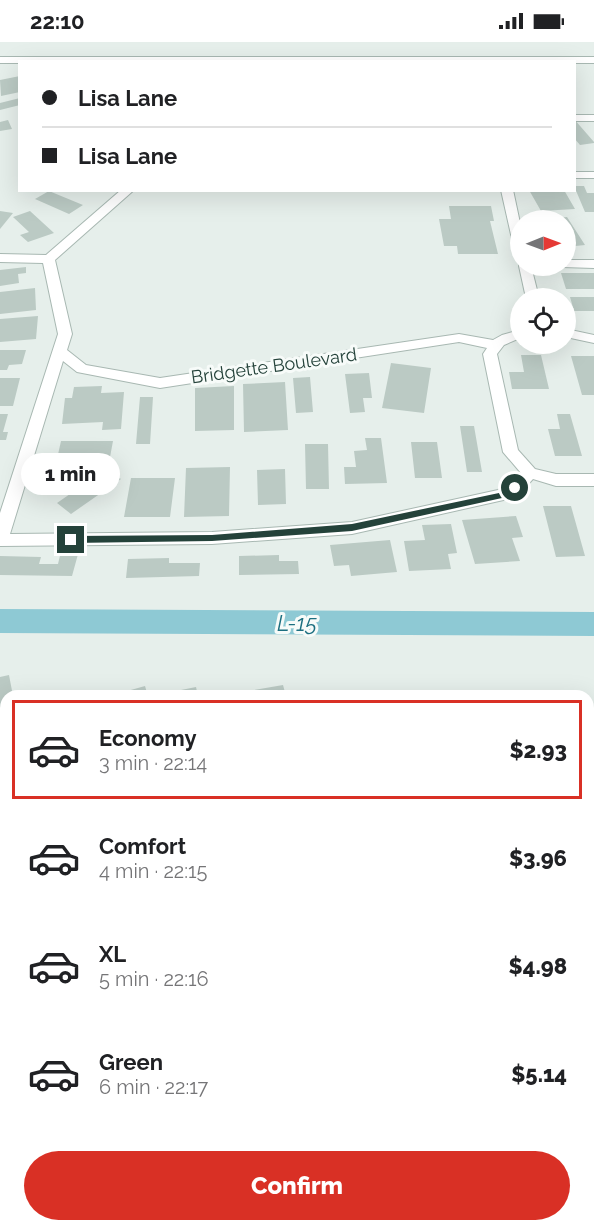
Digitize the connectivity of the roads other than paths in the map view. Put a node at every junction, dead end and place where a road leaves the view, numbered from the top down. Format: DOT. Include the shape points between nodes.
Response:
graph roads {
  1 [pos="0,60"];
  2 [pos="113,60"];
  3 [pos="594,60"];
  4 [pos="576,118"];
  5 [pos="594,118"];
  6 [pos="576,175"];
  7 [pos="594,175"];
  8 [pos="127,192"];
  9 [pos="507,192"];
  10 [pos="511,210"];
  11 [pos="0,258"];
  12 [pos="49,259"];
  13 [pos="576,264"];
  14 [pos="594,264"];
  15 [pos="594,326"];
  16 [pos="576,331"];
  17 [pos="576,335"];
  18 [pos="510,337"];
  19 [pos="594,339"];
  20 [pos="494,345"];
  21 [pos="60,351"];
  22 [pos="530,473"];
  23 [pos="594,480"];
  24 [pos="0,539"];
  1 -- 2 [label="street"];
  2 -- 3 [label="street"];
  4 -- 5 [label="street"];
  6 -- 7 [label="street"];
  8 -- 12 [label="street"];
  9 -- 10 [label="street"];
  11 -- 12 [label="street"];
  12 -- 21 [label="street" via="66,333"];
  13 -- 14 [label="street"];
  15 -- 16 [label="street"];
  17 -- 19 [label="street"];
  18 -- 20 [label="street"];
  20 -- 21 [label="street, Bridgette Boulevard" via="459,338 160,382 82,369"];
  20 -- 22 [label="street" via="490,354 511,453"];
  21 -- 24 [label="street"];
  22 -- 23 [label="street" via="556,480"];
  22 -- 24 [label="street" via="502,495 352,528 212,538"];
}
